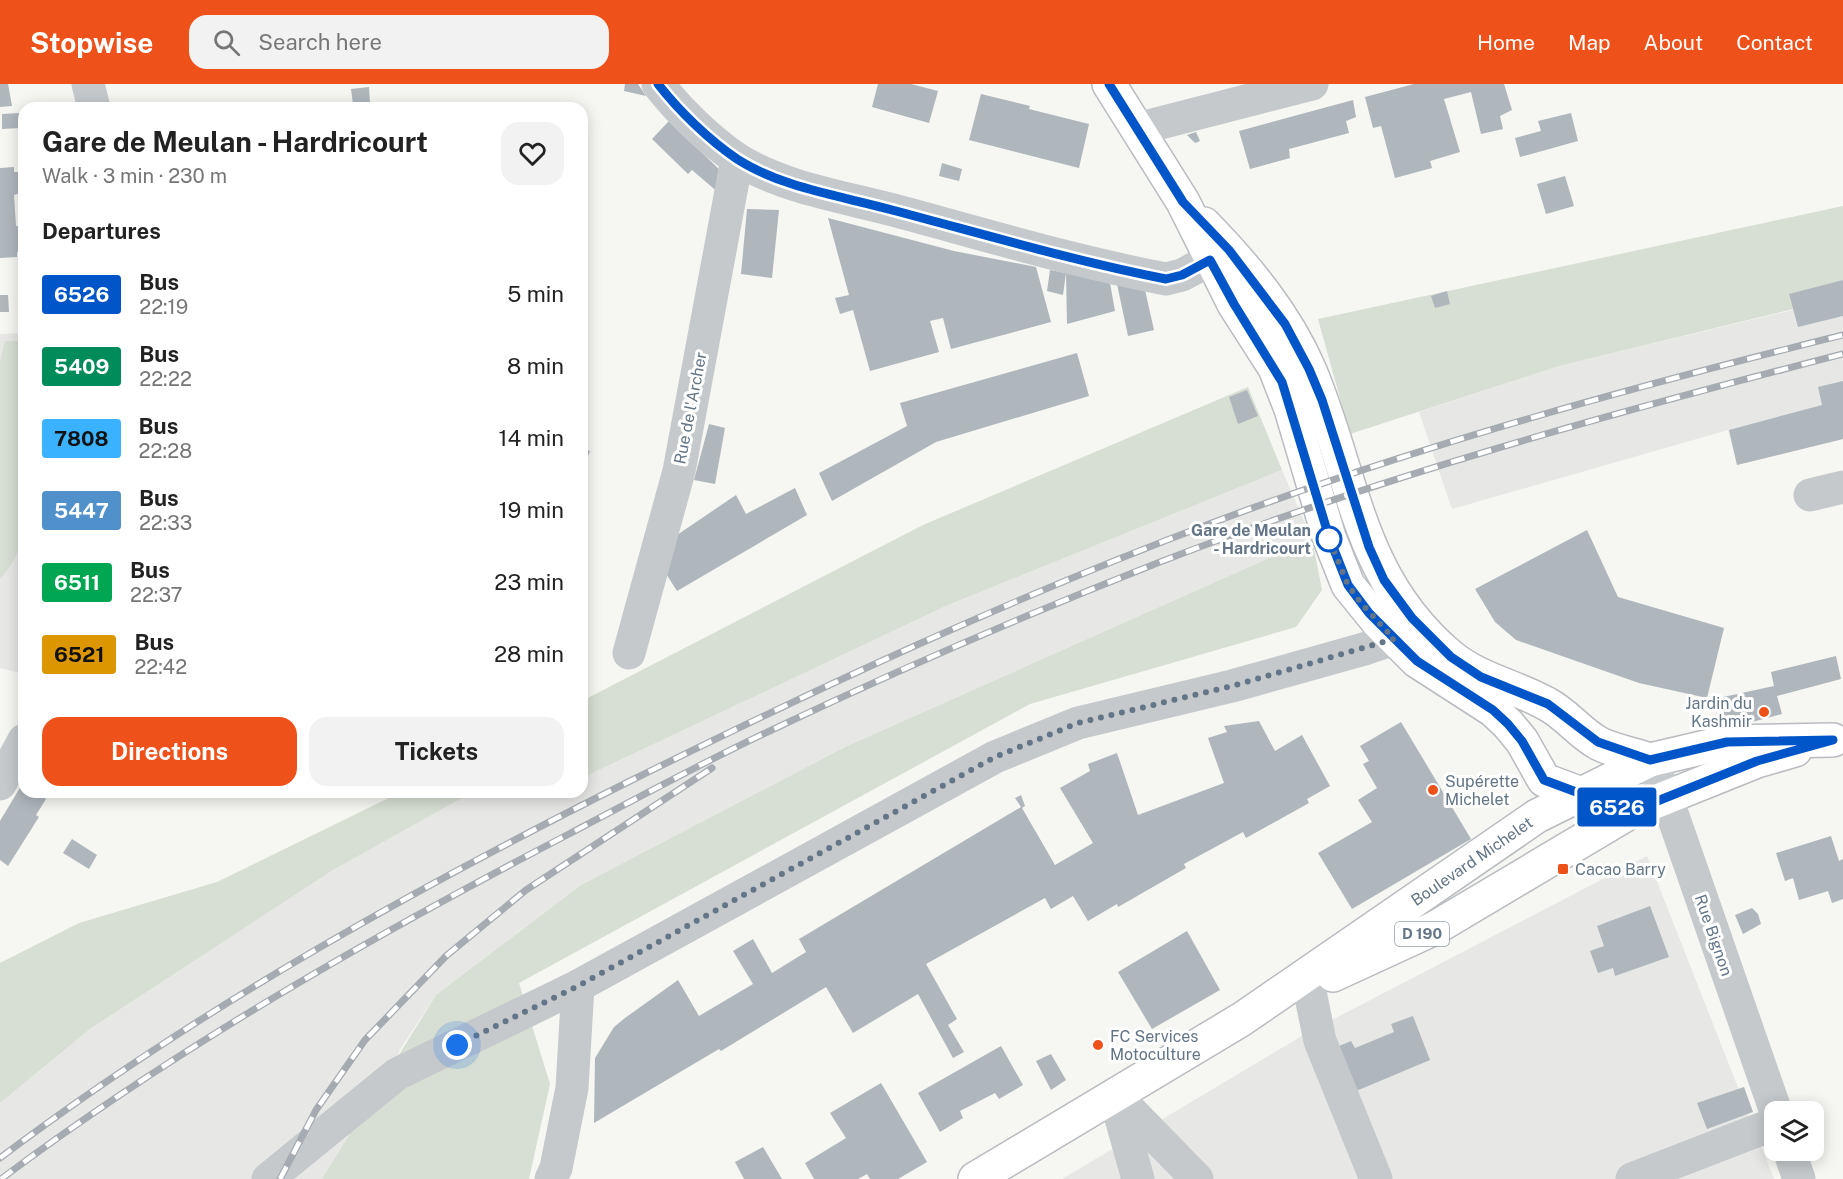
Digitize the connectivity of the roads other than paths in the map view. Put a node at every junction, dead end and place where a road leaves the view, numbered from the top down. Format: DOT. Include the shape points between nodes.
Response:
graph roads {
  1 [pos="88,84"];
  2 [pos="658,84"];
  3 [pos="1109,84"];
  4 [pos="1312,84"];
  5 [pos="92,102"];
  6 [pos="1137,129"];
  7 [pos="737,159"];
  8 [pos="1220,255"];
  9 [pos="1843,487"];
  10 [pos="1810,495"];
  11 [pos="1407,634"];
  12 [pos="629,653"];
  13 [pos="1838,739"];
  14 [pos="1598,742"];
  15 [pos="18,751"];
  16 [pos="1650,760"];
  17 [pos="1544,780"];
  18 [pos="0,784"];
  19 [pos="1591,793"];
  20 [pos="1666,796"];
  21 [pos="1630,812"];
  22 [pos="1537,816"];
  23 [pos="1593,834"];
  24 [pos="578,986"];
  25 [pos="1309,987"];
  26 [pos="1242,1019"];
  27 [pos="1115,1095"];
  28 [pos="1772,1101"];
  29 [pos="1764,1128"];
  30 [pos="1793,1161"];
  31 [pos="268,1179"];
  32 [pos="551,1179"];
  33 [pos="975,1179"];
  34 [pos="1138,1179"];
  35 [pos="1197,1179"];
  36 [pos="1376,1179"];
  37 [pos="1632,1179"];
  38 [pos="1799,1179"];
  1 -- 5 [label="street"];
  2 -- 7 [label="street" via="686,115"];
  3 -- 6 [label="main road"];
  4 -- 6 [label="street"];
  6 -- 8 [label="main road"];
  7 -- 8 [label="street" via="806,187 1155,276 1173,278"];
  7 -- 12 [label="street, Rue de l'Archer" via="679,471"];
  8 -- 11 [label="main road" via="1234,304 1282,382 1329,537 1348,585 1361,603"];
  9 -- 10 [label="street"];
  11 -- 14 [label="main road" via="1489,680 1548,704"];
  11 -- 17 [label="main road" via="1417,661 1508,724"];
  11 -- 24 [label="street" via="1232,686 1078,723 995,757"];
  13 -- 16 [label="main road, D 190" via="1727,742"];
  13 -- 20 [label="main road, D 190" via="1757,761"];
  14 -- 16 [label="main road"];
  14 -- 19 [label="main road"];
  15 -- 18 [label="street"];
  16 -- 19 [label="main road, Boulevard Michelet / D 190"];
  16 -- 20 [label="street, Rue Bignon"];
  17 -- 19 [label="main road"];
  17 -- 22 [label="main road"];
  19 -- 21 [label="main road"];
  19 -- 22 [label="main road, Boulevard Michelet / D 190"];
  19 -- 23 [label="main road"];
  20 -- 21 [label="main road, D 190"];
  20 -- 28 [label="street, Rue Bignon"];
  21 -- 23 [label="main road, Boulevard Michelet / D 190"];
  22 -- 26 [label="main road, Boulevard Michelet / D 190"];
  23 -- 25 [label="main road, Boulevard Michelet / D 190" via="1435,927"];
  24 -- 31 [label="street" via="397,1074"];
  24 -- 32 [label="street" via="572,1088"];
  25 -- 26 [label="main road, Boulevard Michelet / D 190"];
  25 -- 36 [label="street" via="1320,1041"];
  26 -- 27 [label="main road, Boulevard Michelet / D 190"];
  27 -- 33 [label="main road, Boulevard Michelet / D 190"];
  27 -- 34 [label="street"];
  27 -- 35 [label="street"];
  29 -- 37 [label="street"];
  30 -- 38 [label="street"];
}
